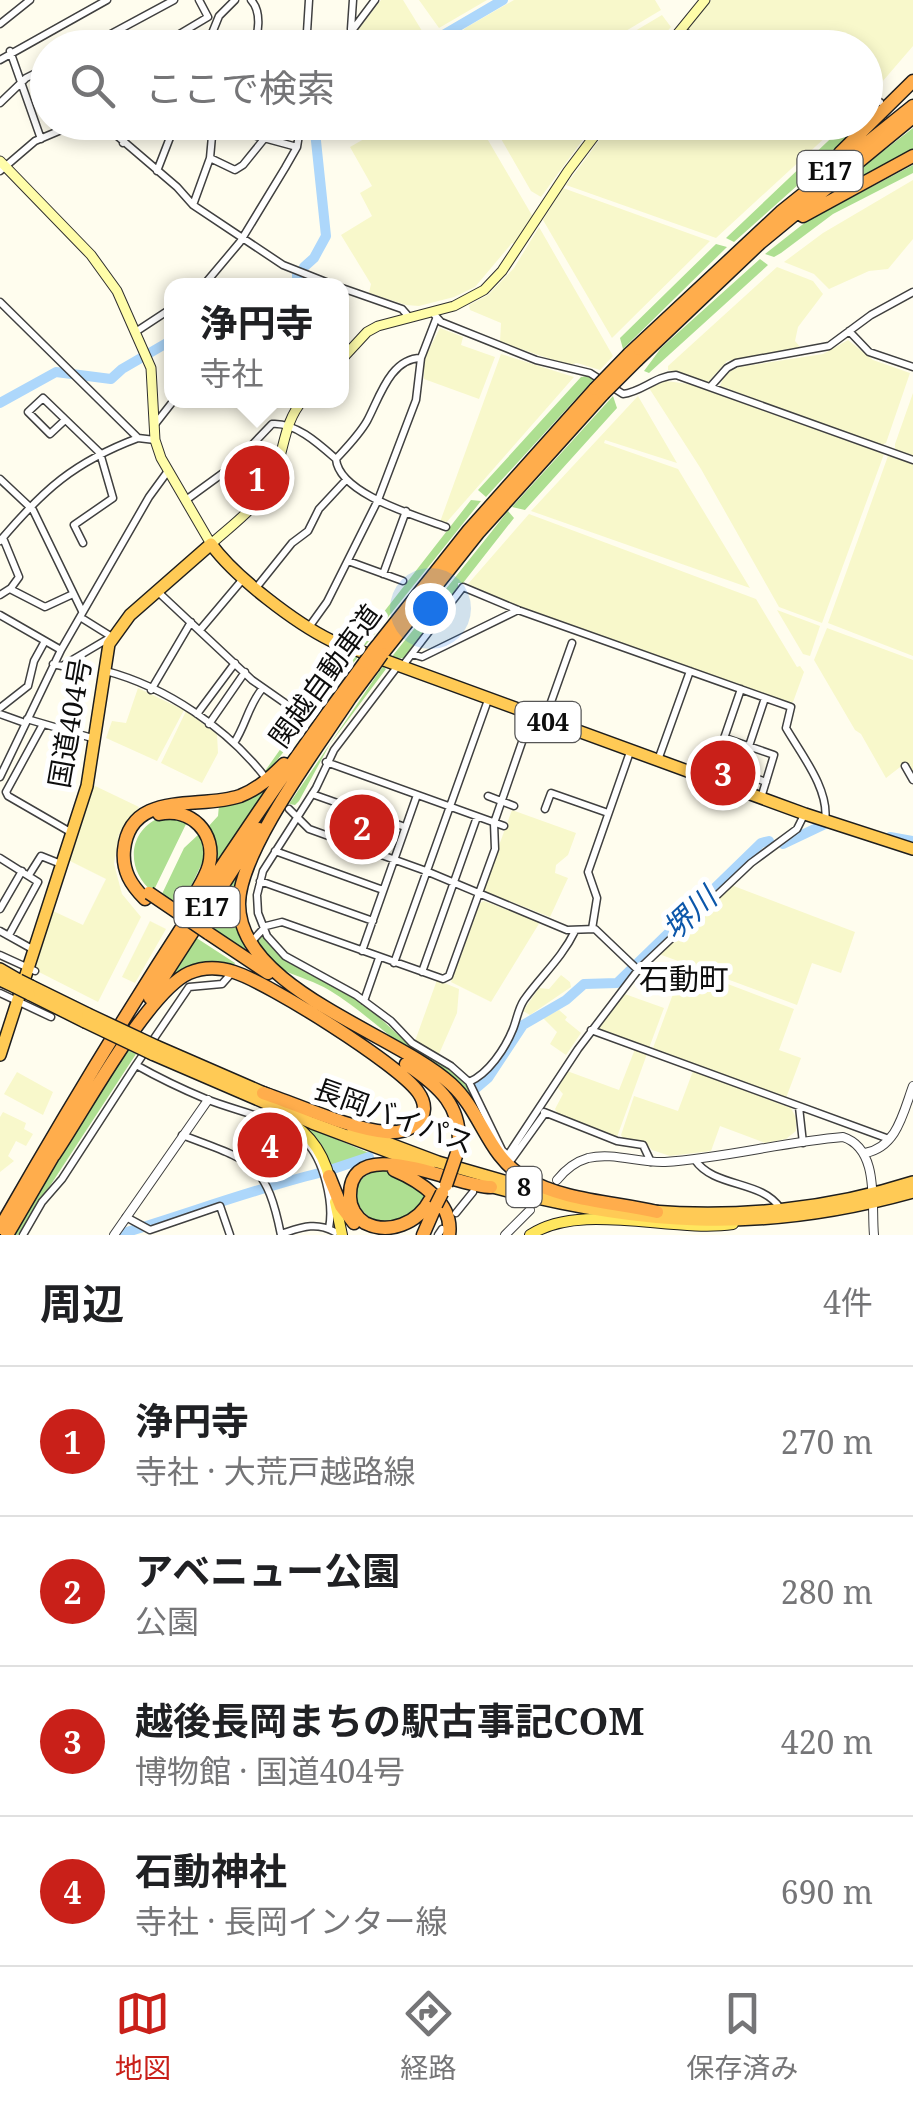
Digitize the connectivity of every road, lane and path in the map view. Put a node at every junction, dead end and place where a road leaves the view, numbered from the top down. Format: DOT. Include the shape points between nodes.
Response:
graph roads {
  1 [pos="30,0"];
  2 [pos="107,0"];
  3 [pos="174,0"];
  4 [pos="198,0"];
  5 [pos="234,0"];
  6 [pos="251,0"];
  7 [pos="309,0"];
  8 [pos="353,0"];
  9 [pos="375,0"];
  10 [pos="705,0"];
  11 [pos="0,24"];
  12 [pos="50,30"];
  13 [pos="118,30"];
  14 [pos="187,30"];
  15 [pos="214,30"];
  16 [pos="257,30"];
  17 [pos="307,30"];
  18 [pos="351,30"];
  19 [pos="352,30"];
  20 [pos="680,30"];
  21 [pos="30,40"];
  22 [pos="10,51"];
  23 [pos="0,60"];
  24 [pos="30,76"];
  25 [pos="913,80"];
  26 [pos="21,84"];
  27 [pos="0,103"];
  28 [pos="913,106"];
  29 [pos="30,110"];
  30 [pos="883,111"];
  31 [pos="913,117"];
  32 [pos="883,132"];
  33 [pos="39,140"];
  34 [pos="119,140"];
  35 [pos="125,140"];
  36 [pos="169,140"];
  37 [pos="210,140"];
  38 [pos="262,140"];
  39 [pos="272,140"];
  40 [pos="298,140"];
  41 [pos="593,140"];
  42 [pos="855,140"];
  43 [pos="874,140"];
  44 [pos="123,144"];
  45 [pos="298,146"];
  46 [pos="913,156"];
  47 [pos="210,158"];
  48 [pos="2,166"];
  49 [pos="157,170"];
  50 [pos="192,205"];
  51 [pos="242,238"];
  52 [pos="755,242"];
  53 [pos="736,259"];
  54 [pos="303,274"];
  55 [pos="209,278"];
  56 [pos="303,278"];
  57 [pos="315,278"];
  58 [pos="349,290"];
  59 [pos="913,292"];
  60 [pos="0,302"];
  61 [pos="164,313"];
  62 [pos="434,315"];
  63 [pos="409,317"];
  64 [pos="136,331"];
  65 [pos="849,331"];
  66 [pos="349,351"];
  67 [pos="633,357"];
  68 [pos="421,358"];
  69 [pos="913,368"];
  70 [pos="711,386"];
  71 [pos="168,408"];
  72 [pos="298,408"];
  73 [pos="66,420"];
  74 [pos="155,424"];
  75 [pos="287,426"];
  76 [pos="138,438"];
  77 [pos="155,440"];
  78 [pos="100,453"];
  79 [pos="336,459"];
  80 [pos="913,460"];
  81 [pos="168,472"];
  82 [pos="0,479"];
  83 [pos="346,480"];
  84 [pos="186,500"];
  85 [pos="378,500"];
  86 [pos="30,508"];
  87 [pos="406,512"];
  88 [pos="446,527"];
  89 [pos="2,540"];
  90 [pos="83,542"];
  91 [pos="211,544"];
  92 [pos="348,560"];
  93 [pos="383,574"];
  94 [pos="244,578"];
  95 [pos="403,581"];
  96 [pos="256,588"];
  97 [pos="10,589"];
  98 [pos="156,590"];
  99 [pos="73,594"];
  100 [pos="0,595"];
  101 [pos="518,610"];
  102 [pos="81,614"];
  103 [pos="0,616"];
  104 [pos="191,622"];
  105 [pos="308,628"];
  106 [pos="200,630"];
  107 [pos="112,637"];
  108 [pos="45,641"];
  109 [pos="572,643"];
  110 [pos="60,650"];
  111 [pos="412,654"];
  112 [pos="373,659"];
  113 [pos="235,663"];
  114 [pos="53,664"];
  115 [pos="398,668"];
  116 [pos="104,670"];
  117 [pos="690,671"];
  118 [pos="244,672"];
  119 [pos="262,688"];
  120 [pos="742,689"];
  121 [pos="151,690"];
  122 [pos="350,698"];
  123 [pos="765,698"];
  124 [pos="488,700"];
  125 [pos="0,711"];
  126 [pos="197,714"];
  127 [pos="302,715"];
  128 [pos="531,716"];
  129 [pos="26,721"];
  130 [pos="545,721"];
  131 [pos="209,724"];
  132 [pos="42,726"];
  133 [pos="725,738"];
  134 [pos="94,739"];
  135 [pos="234,744"];
  136 [pos="749,746"];
  137 [pos="630,752"];
  138 [pos="658,761"];
  139 [pos="326,762"];
  140 [pos="3,763"];
  141 [pos="716,764"];
  142 [pos="905,766"];
  143 [pos="16,772"];
  144 [pos="265,777"];
  145 [pos="0,778"];
  146 [pos="710,780"];
  147 [pos="913,780"];
  148 [pos="766,782"];
  149 [pos="312,794"];
  150 [pos="417,795"];
  151 [pos="488,796"];
  152 [pos="761,798"];
  153 [pos="502,801"];
  154 [pos="449,806"];
  155 [pos="514,806"];
  156 [pos="289,809"];
  157 [pos="545,809"];
  158 [pos="608,813"];
  159 [pos="805,814"];
  160 [pos="478,817"];
  161 [pos="296,818"];
  162 [pos="826,821"];
  163 [pos="494,822"];
  164 [pos="504,826"];
  165 [pos="406,827"];
  166 [pos="73,834"];
  167 [pos="913,849"];
  168 [pos="275,851"];
  169 [pos="395,859"];
  170 [pos="1,861"];
  171 [pos="63,864"];
  172 [pos="426,871"];
  173 [pos="26,873"];
  174 [pos="260,881"];
  175 [pos="453,883"];
  176 [pos="383,890"];
  177 [pos="478,895"];
  178 [pos="147,896"];
  179 [pos="0,909"];
  180 [pos="372,921"];
  181 [pos="262,928"];
  182 [pos="592,928"];
  183 [pos="0,931"];
  184 [pos="575,931"];
  185 [pos="8,936"];
  186 [pos="254,938"];
  187 [pos="35,950"];
  188 [pos="362,951"];
  189 [pos="0,955"];
  190 [pos="379,958"];
  191 [pos="394,963"];
  192 [pos="634,966"];
  193 [pos="0,970"];
  194 [pos="32,970"];
  195 [pos="422,972"];
  196 [pos="228,976"];
  197 [pos="0,980"];
  198 [pos="17,983"];
  199 [pos="142,990"];
  200 [pos="0,993"];
  201 [pos="364,1001"];
  202 [pos="18,1004"];
  203 [pos="321,1011"];
  204 [pos="51,1017"];
  205 [pos="591,1030"];
  206 [pos="361,1038"];
  207 [pos="157,1053"];
  208 [pos="0,1055"];
  209 [pos="136,1065"];
  210 [pos="469,1082"];
  211 [pos="913,1086"];
  212 [pos="263,1093"];
  213 [pos="208,1100"];
  214 [pos="798,1106"];
  215 [pos="542,1111"];
  216 [pos="182,1135"];
  217 [pos="889,1139"];
  218 [pos="803,1142"];
  219 [pos="510,1152"];
  220 [pos="865,1154"];
  221 [pos="54,1155"];
  222 [pos="695,1160"];
  223 [pos="652,1162"];
  224 [pos="330,1176"];
  225 [pos="556,1180"];
  226 [pos="913,1182"];
  227 [pos="492,1187"];
  228 [pos="438,1192"];
  229 [pos="474,1192"];
  230 [pos="913,1192"];
  231 [pos="871,1199"];
  232 [pos="780,1209"];
  233 [pos="657,1212"];
  234 [pos="456,1213"];
  235 [pos="420,1214"];
  236 [pos="126,1217"];
  237 [pos="744,1222"];
  238 [pos="0,1228"];
  239 [pos="335,1232"];
  240 [pos="443,1233"];
  241 [pos="7,1235"];
  242 [pos="23,1235"];
  243 [pos="114,1235"];
  244 [pos="230,1235"];
  245 [pos="281,1235"];
  246 [pos="385,1235"];
  247 [pos="423,1235"];
  248 [pos="496,1235"];
  249 [pos="504,1235"];
  250 [pos="530,1235"];
  251 [pos="874,1235"];
  1 -- 11 [label="street"];
  2 -- 12 [label="street"];
  3 -- 13 [label="street"];
  4 -- 14 [label="street" via="208,18"];
  5 -- 15 [label="street"];
  6 -- 16 [label="street"];
  7 -- 17 [label="street"];
  8 -- 18 [label="street"];
  9 -- 19 [label="street"];
  10 -- 20 [label="main road"];
  21 -- 22 [label="street"];
  22 -- 23 [label="street"];
  22 -- 26 [label="street"];
  24 -- 26 [label="street"];
  25 -- 30 [label="highway"];
  26 -- 27 [label="street"];
  26 -- 29 [label="street"];
  28 -- 32 [label="highway, 関越自動車道 / E17"];
  31 -- 52 [label="highway, 関越自動車道 / E17"];
  33 -- 48 [label="street"];
  34 -- 44 [label="street"];
  35 -- 44 [label="street"];
  36 -- 49 [label="street"];
  37 -- 47 [label="street"];
  38 -- 47 [label="street" via="235,170"];
  39 -- 45 [label="street"];
  40 -- 45 [label="street"];
  41 -- 62 [label="main road" via="494,282"];
  42 -- 52 [label="highway"];
  43 -- 52 [label="highway, 関越自動車道 / E17"];
  44 -- 49 [label="street"];
  45 -- 51 [label="street"];
  46 -- 52 [label="highway"];
  47 -- 50 [label="street"];
  48 -- 64 [label="main road" via="104,270"];
  49 -- 50 [label="street"];
  50 -- 51 [label="street"];
  51 -- 54 [label="street"];
  51 -- 55 [label="street"];
  52 -- 53 [label="highway, 関越自動車道 / E17"];
  53 -- 67 [label="highway, 関越自動車道 / E17"];
  53 -- 67 [label="highway, 関越自動車道 / E17" via="710,276"];
  54 -- 56 [label="street"];
  54 -- 57 [label="street"];
  58 -- 63 [label="street"];
  59 -- 65 [label="street"];
  60 -- 76 [label="street"];
  61 -- 64 [label="street"];
  62 -- 63 [label="main road"];
  62 -- 68 [label="street"];
  62 -- 70 [label="street" via="536,360 590,374 622,394 676,375"];
  63 -- 66 [label="main road" via="367,332"];
  64 -- 74 [label="main road" via="155,392"];
  65 -- 69 [label="street" via="869,352"];
  65 -- 70 [label="street" via="821,349 730,365"];
  67 -- 112 [label="highway, 関越自動車道 / E17, bridge"];
  68 -- 79 [label="street" via="402,364"];
  68 -- 85 [label="street" via="416,400"];
  70 -- 80 [label="street"];
  71 -- 74 [label="street"];
  72 -- 75 [label="main road"];
  73 -- 73 [label="street" via="43,398 28,412 50,434"];
  73 -- 78 [label="street"];
  74 -- 77 [label="main road"];
  75 -- 79 [label="street"];
  75 -- 84 [label="street" via="272,424 230,468"];
  75 -- 91 [label="main road" via="267,488"];
  76 -- 77 [label="street"];
  76 -- 78 [label="street"];
  77 -- 81 [label="main road"];
  78 -- 86 [label="street"];
  78 -- 90 [label="street" via="113,498 74,525"];
  79 -- 83 [label="street"];
  81 -- 84 [label="main road"];
  81 -- 102 [label="street"];
  82 -- 86 [label="street"];
  83 -- 85 [label="street"];
  83 -- 96 [label="street"];
  84 -- 91 [label="main road"];
  85 -- 87 [label="street"];
  85 -- 92 [label="street"];
  86 -- 89 [label="street"];
  86 -- 99 [label="street"];
  87 -- 88 [label="street"];
  87 -- 93 [label="street"];
  89 -- 97 [label="street" via="19,573"];
  91 -- 94 [label="highway, 404"];
  91 -- 98 [label="highway, 国道404号"];
  92 -- 93 [label="street"];
  92 -- 105 [label="street"];
  93 -- 95 [label="street"];
  94 -- 96 [label="highway, 404"];
  94 -- 106 [label="street"];
  96 -- 105 [label="highway, 404"];
  97 -- 99 [label="street" via="45,608"];
  97 -- 100 [label="street"];
  98 -- 104 [label="street"];
  98 -- 107 [label="highway, 国道404号"];
  99 -- 102 [label="street"];
  101 -- 111 [label="street" via="422,657"];
  101 -- 111 [label="street" via="463,587"];
  101 -- 117 [label="street"];
  102 -- 107 [label="street"];
  102 -- 110 [label="street"];
  103 -- 108 [label="street"];
  104 -- 106 [label="street"];
  104 -- 121 [label="street"];
  105 -- 115 [label="highway, 404"];
  106 -- 113 [label="street"];
  107 -- 114 [label="street" via="62,666"];
  107 -- 116 [label="highway, 国道404号"];
  108 -- 110 [label="street"];
  108 -- 125 [label="street" via="28,686"];
  109 -- 130 [label="street"];
  110 -- 114 [label="street"];
  111 -- 115 [label="street"];
  112 -- 122 [label="highway, 関越自動車道 / E17"];
  112 -- 178 [label="highway" via="262,784 228,800 162,805 138,819 124,862 133,885"];
  112 -- 199 [label="highway, 関越自動車道 / E17" via="249,826"];
  113 -- 118 [label="street"];
  113 -- 126 [label="street"];
  114 -- 129 [label="street"];
  115 -- 124 [label="highway, 404"];
  115 -- 139 [label="street"];
  116 -- 121 [label="street"];
  116 -- 134 [label="highway, 国道404号"];
  117 -- 120 [label="street"];
  117 -- 138 [label="street"];
  118 -- 119 [label="street"];
  118 -- 131 [label="street"];
  119 -- 127 [label="street"];
  119 -- 135 [label="street"];
  120 -- 123 [label="street"];
  120 -- 133 [label="street"];
  121 -- 126 [label="street"];
  122 -- 203 [label="highway" via="254,854 239,897 244,930 257,954"];
  122 -- 221 [label="highway, 関越自動車道 / E17" via="211,900"];
  123 -- 136 [label="street"];
  123 -- 162 [label="street" via="791,707 786,728 821,793"];
  124 -- 128 [label="highway, 404"];
  124 -- 154 [label="street"];
  125 -- 129 [label="street"];
  126 -- 131 [label="street"];
  128 -- 130 [label="highway, 404"];
  128 -- 153 [label="street"];
  129 -- 132 [label="street"];
  129 -- 140 [label="street"];
  130 -- 137 [label="highway, 404"];
  131 -- 135 [label="street"];
  132 -- 134 [label="street"];
  132 -- 143 [label="street"];
  133 -- 136 [label="street"];
  133 -- 141 [label="street"];
  134 -- 166 [label="highway, 国道404号"];
  135 -- 144 [label="street"];
  136 -- 148 [label="street" via="775,757"];
  137 -- 138 [label="highway, 404"];
  137 -- 158 [label="street"];
  138 -- 146 [label="highway, 404"];
  139 -- 149 [label="street"];
  139 -- 150 [label="street"];
  140 -- 143 [label="street"];
  140 -- 145 [label="street"];
  141 -- 146 [label="street"];
  141 -- 148 [label="street"];
  142 -- 147 [label="street"];
  143 -- 166 [label="street" via="8,796"];
  146 -- 152 [label="highway, 404"];
  148 -- 152 [label="street"];
  149 -- 161 [label="street"];
  149 -- 165 [label="street"];
  150 -- 154 [label="street"];
  150 -- 165 [label="street"];
  151 -- 153 [label="street"];
  152 -- 159 [label="highway, 404"];
  153 -- 155 [label="street"];
  153 -- 163 [label="street"];
  154 -- 160 [label="street"];
  154 -- 172 [label="street"];
  156 -- 161 [label="street"];
  157 -- 158 [label="street" via="551,793"];
  158 -- 182 [label="street" via="588,872 597,898"];
  159 -- 162 [label="highway, 404"];
  159 -- 192 [label="street" via="797,828"];
  160 -- 163 [label="street"];
  160 -- 175 [label="street"];
  161 -- 168 [label="street"];
  161 -- 169 [label="street" via="309,829"];
  162 -- 167 [label="highway, 404"];
  163 -- 164 [label="street"];
  163 -- 177 [label="street" via="494,849"];
  165 -- 169 [label="street"];
  166 -- 171 [label="highway, 国道404号"];
  168 -- 174 [label="street"];
  168 -- 176 [label="street"];
  169 -- 172 [label="street"];
  169 -- 176 [label="street"];
  170 -- 173 [label="street"];
  171 -- 173 [label="street" via="40,856"];
  171 -- 187 [label="highway, 国道404号"];
  172 -- 175 [label="street"];
  172 -- 191 [label="street"];
  173 -- 179 [label="street"];
  173 -- 185 [label="street" via="38,883"];
  174 -- 180 [label="street"];
  174 -- 181 [label="street"];
  175 -- 177 [label="street"];
  175 -- 195 [label="street"];
  176 -- 180 [label="street"];
  177 -- 184 [label="street"];
  177 -- 195 [label="street" via="449,976"];
  178 -- 199 [label="highway" via="130,866 134,835 162,813 193,819 208,838 208,869"];
  178 -- 203 [label="highway, bridge"];
  180 -- 188 [label="street"];
  181 -- 186 [label="street"];
  181 -- 188 [label="street" via="282,922"];
  181 -- 201 [label="street" via="292,961"];
  182 -- 184 [label="street"];
  182 -- 192 [label="street"];
  183 -- 185 [label="street"];
  184 -- 210 [label="street" via="520,1006 491,1064"];
  185 -- 187 [label="street"];
  187 -- 194 [label="highway, 国道404号"];
  188 -- 190 [label="street"];
  189 -- 194 [label="street"];
  190 -- 191 [label="street"];
  190 -- 201 [label="street"];
  191 -- 195 [label="street"];
  192 -- 205 [label="street"];
  193 -- 198 [label="highway, 長岡バイパス / 8"];
  194 -- 202 [label="highway, 国道404号"];
  196 -- 209 [label="street" via="222,984 189,987"];
  197 -- 198 [label="highway, 長岡バイパス / 8"];
  198 -- 207 [label="highway, 長岡バイパス / 8, bridge"];
  199 -- 238 [label="highway, 関越自動車道 / E17"];
  200 -- 202 [label="street"];
  201 -- 210 [label="street"];
  202 -- 204 [label="street"];
  202 -- 208 [label="highway, 国道404号"];
  203 -- 206 [label="highway"];
  203 -- 221 [label="highway" via="232,971 186,975 153,1005"];
  205 -- 214 [label="street"];
  205 -- 215 [label="street"];
  206 -- 212 [label="highway" via="418,1092 423,1114 412,1129 382,1132"];
  206 -- 228 [label="highway, bridge" via="434,1082 447,1097 459,1125"];
  206 -- 233 [label="highway" via="430,1068 455,1087 499,1156 520,1175 566,1194"];
  207 -- 212 [label="highway, 長岡バイパス / 8"];
  207 -- 224 [label="main road" via="298,1126"];
  207 -- 227 [label="highway, 長岡バイパス / 8" via="356,1140"];
  209 -- 213 [label="street"];
  209 -- 242 [label="street"];
  210 -- 215 [label="street" via="512,1159"];
  211 -- 217 [label="street"];
  212 -- 233 [label="highway, 長岡バイパス / 8" via="460,1168 554,1196"];
  213 -- 216 [label="street"];
  213 -- 239 [label="street" via="282,1127 310,1147"];
  214 -- 217 [label="street"];
  214 -- 218 [label="street"];
  215 -- 219 [label="street"];
  215 -- 223 [label="street" via="643,1145"];
  216 -- 236 [label="street"];
  216 -- 245 [label="street" via="252,1167 271,1191"];
  217 -- 220 [label="street"];
  218 -- 220 [label="street" via="843,1138"];
  218 -- 222 [label="street"];
  220 -- 231 [label="street"];
  221 -- 241 [label="highway, 関越自動車道 / E17"];
  222 -- 223 [label="street"];
  222 -- 232 [label="street"];
  223 -- 225 [label="street" via="590,1158"];
  224 -- 239 [label="main road"];
  224 -- 246 [label="highway" via="350,1218"];
  226 -- 231 [label="highway, 長岡バイパス / 8"];
  227 -- 235 [label="highway" via="384,1163 364,1168 353,1180 352,1205 366,1224 399,1228"];
  227 -- 237 [label="highway, 長岡バイパス / 8" via="625,1218"];
  228 -- 235 [label="highway"];
  228 -- 246 [label="highway" via="411,1228"];
  228 -- 247 [label="highway"];
  229 -- 234 [label="street"];
  230 -- 231 [label="highway, 長岡バイパス / 8"];
  231 -- 232 [label="highway, 長岡バイパス / 8"];
  231 -- 237 [label="highway, 長岡バイパス / 8" via="806,1217"];
  231 -- 251 [label="street"];
  232 -- 233 [label="highway, 長岡バイパス / 8"];
  235 -- 240 [label="highway" via="394,1226 371,1223 356,1209 356,1185 377,1168 402,1173 444,1206 450,1220"];
  236 -- 243 [label="street"];
  236 -- 244 [label="street" via="150,1230 220,1206"];
  237 -- 250 [label="main road" via="570,1219"];
  239 -- 245 [label="street" via="312,1225"];
  248 -- 249 [label="street" via="526,1213"];
}
